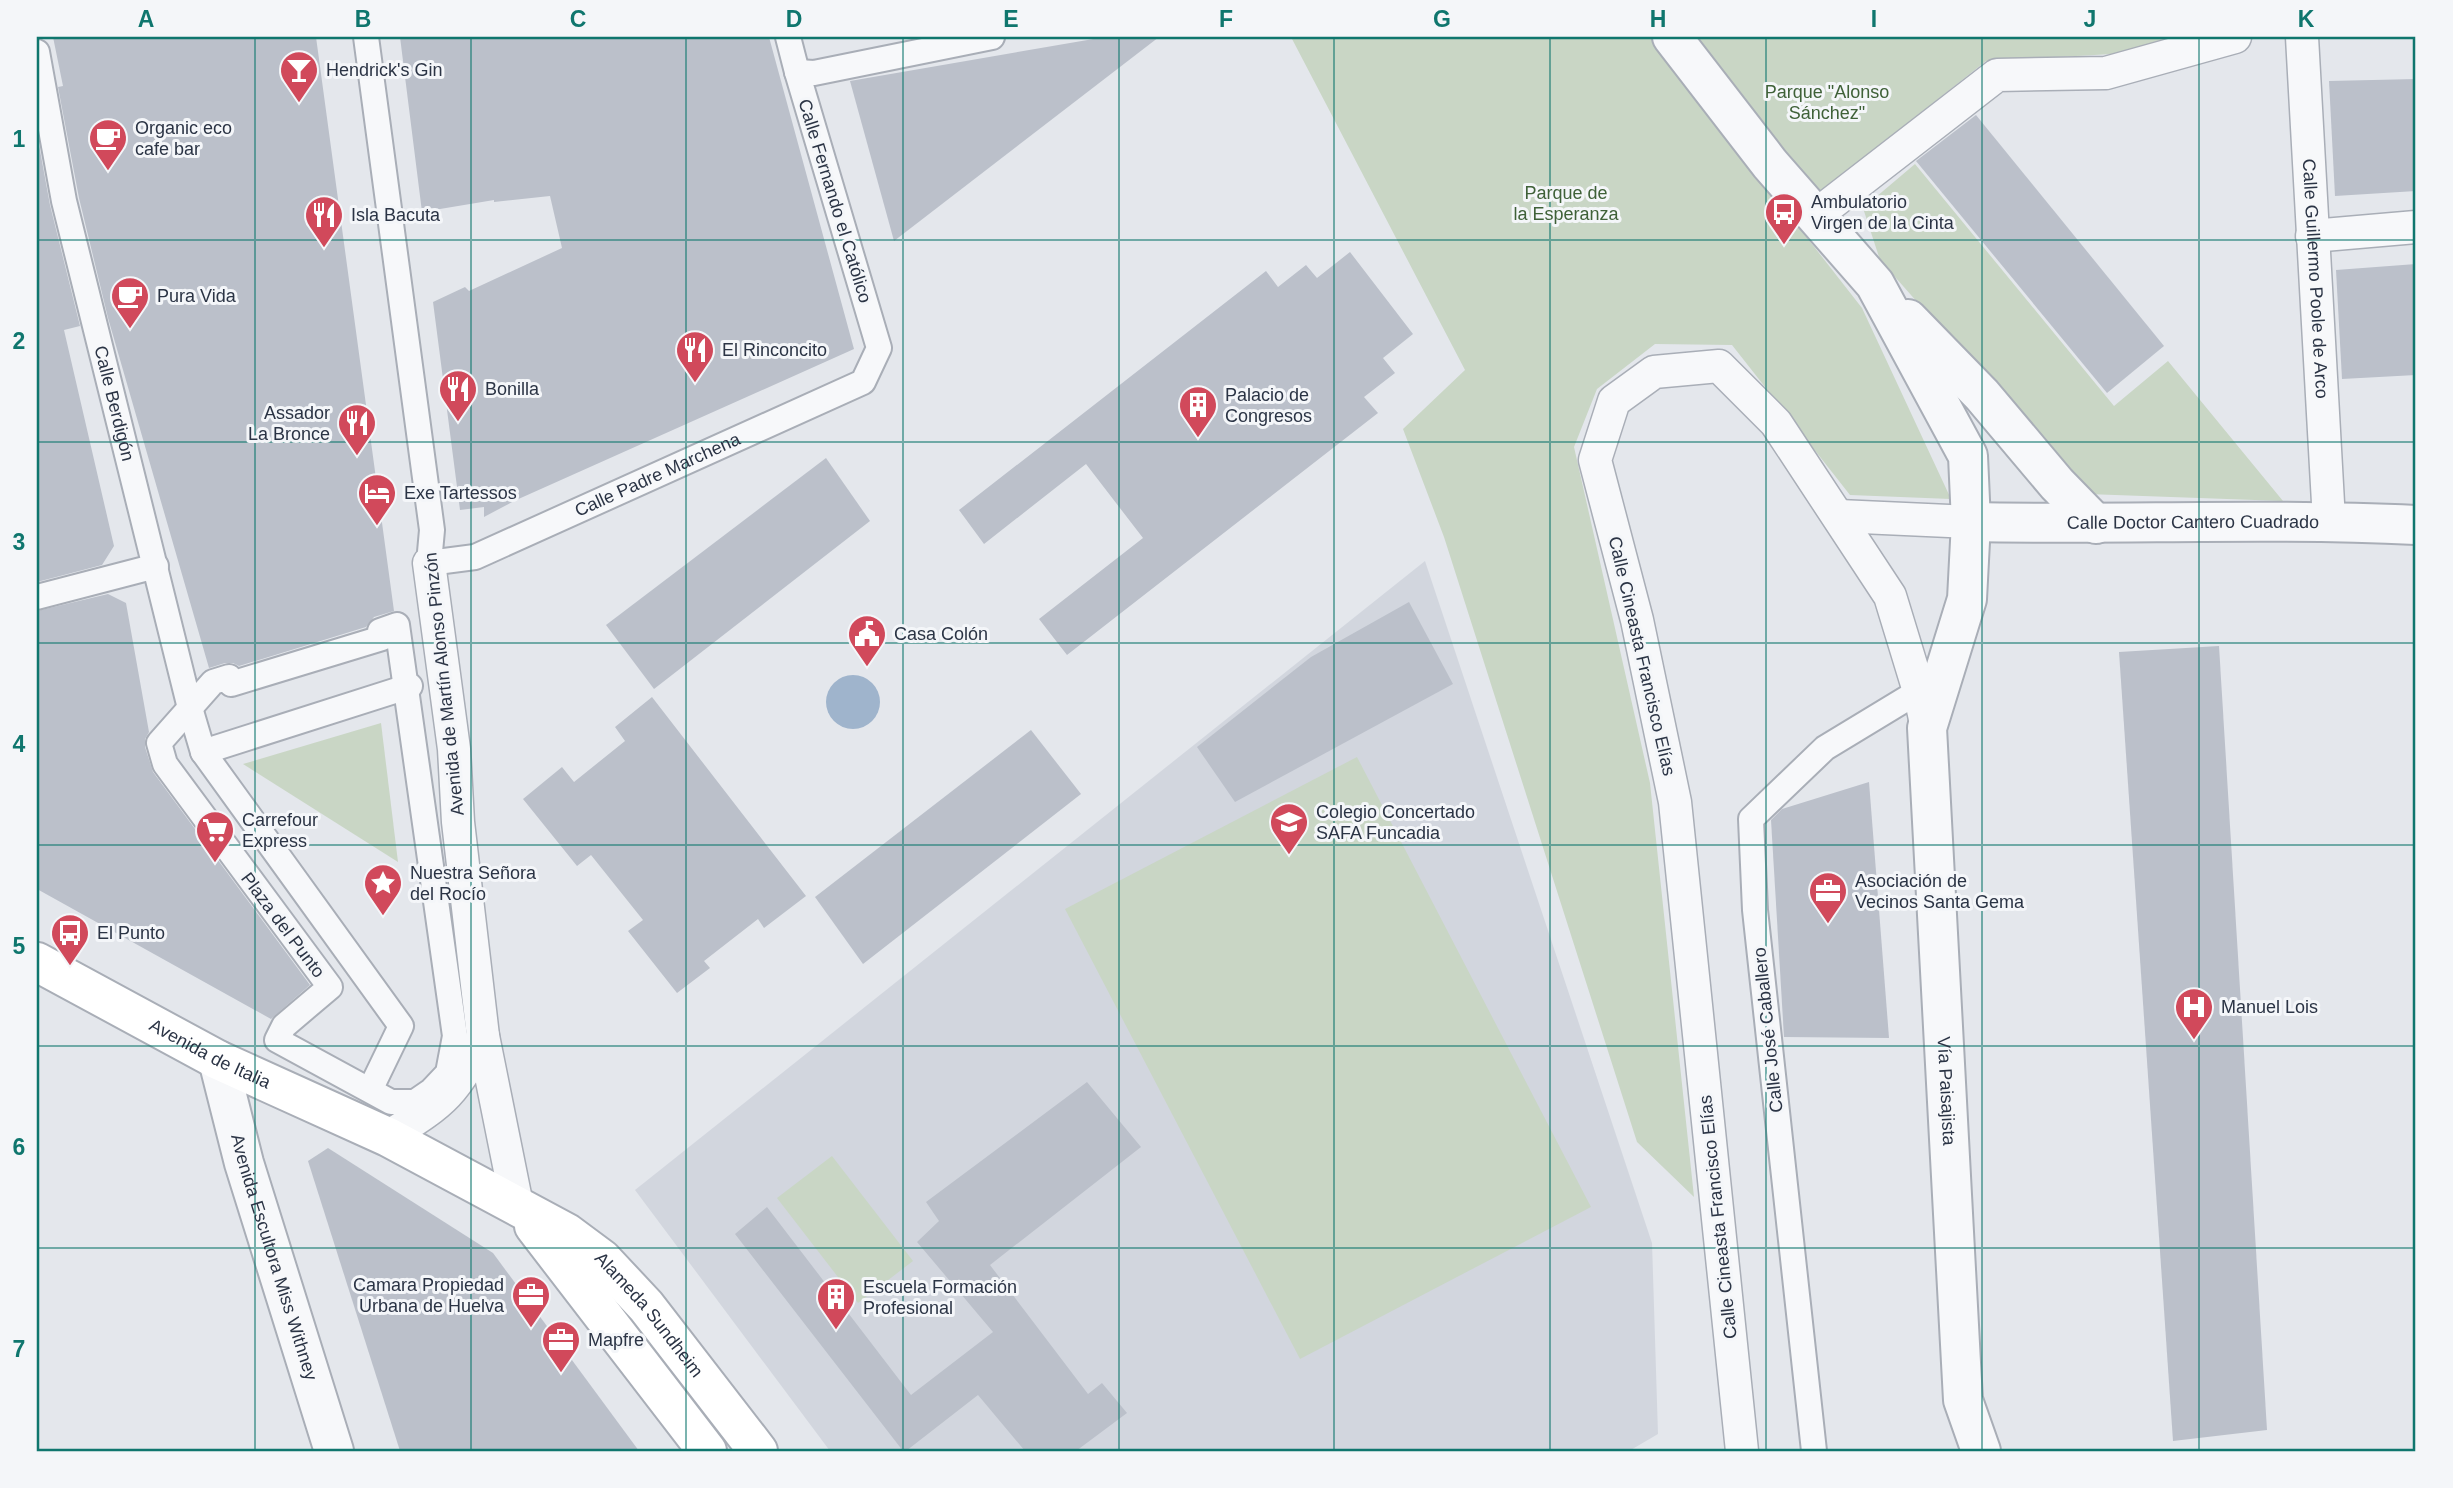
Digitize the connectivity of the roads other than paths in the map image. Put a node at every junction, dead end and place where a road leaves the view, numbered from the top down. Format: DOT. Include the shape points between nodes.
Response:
graph roads {
  1 [pos="366,37"];
  2 [pos="788,37"];
  3 [pos="992,37"];
  4 [pos="1672,37"];
  5 [pos="2235,37"];
  6 [pos="2302,37"];
  7 [pos="37,52"];
  8 [pos="797,72"];
  9 [pos="1815,216"];
  10 [pos="2416,228"];
  11 [pos="2312,236"];
  12 [pos="1875,284"];
  13 [pos="873,364"];
  14 [pos="1839,516"];
  15 [pos="2329,521"];
  16 [pos="1971,522"];
  17 [pos="2096,524"];
  18 [pos="2416,525"];
  19 [pos="429,563"];
  20 [pos="156,566"];
  21 [pos="37,597"];
  22 [pos="408,687"];
  23 [pos="1919,691"];
  24 [pos="190,708"];
  25 [pos="1927,728"];
  26 [pos="203,752"];
  27 [pos="37,962"];
  28 [pos="483,1037"];
  29 [pos="218,1060"];
  30 [pos="372,1086"];
  31 [pos="388,1137"];
  32 [pos="517,1205"];
  33 [pos="334,1451"];
  34 [pos="707,1451"];
  35 [pos="758,1451"];
  36 [pos="1742,1451"];
  37 [pos="1814,1451"];
  38 [pos="1981,1451"];
  1 -- 19 [label="street, Avenida de Martín Alonso Pinzón" via="432,530"];
  2 -- 8 [label="street, Calle Fernando el Católico"];
  3 -- 8 [label="street" via="814,73"];
  4 -- 9 [label="street"];
  5 -- 9 [label="street" via="2106,73 1997,75"];
  6 -- 11 [label="street, Calle Guillermo Poole de Arco"];
  7 -- 20 [label="street, Calle Berdigón" via="64,201"];
  8 -- 13 [label="street, Calle Fernando el Católico" via="879,348"];
  9 -- 12 [label="street"];
  10 -- 11 [label="street"];
  11 -- 15 [label="street, Calle Guillermo Poole de Arco"];
  12 -- 16 [label="street" via="1968,456"];
  12 -- 17 [label="street" via="1982,395"];
  13 -- 19 [label="street, Calle Padre Marchena" via="863,382 475,557"];
  14 -- 16 [label="street"];
  14 -- 23 [label="street, Calle Cineasta Francisco Elías" via="1890,596"];
  14 -- 36 [label="street, Calle Cineasta Francisco Elías" via="1776,424 1719,366 1654,372 1614,401 1595,460 1637,620 1675,802"];
  15 -- 17 [label="street, Calle Doctor Cantero Cuadrado"];
  15 -- 18 [label="street, Calle Doctor Cantero Cuadrado"];
  16 -- 17 [label="street, Calle Doctor Cantero Cuadrado"];
  16 -- 25 [label="street" via="1968,599"];
  19 -- 28 [label="street, Avenida de Martín Alonso Pinzón" via="454,749"];
  20 -- 21 [label="street"];
  20 -- 24 [label="street, Calle Berdigón"];
  22 -- 24 [label="street, Plaza del Punto" via="397,625 380,631 382,638 231,684 229,677 213,682"];
  22 -- 24 [label="street, Plaza del Punto" via="455,1036 448,1073 415,1102 391,1102 277,1040 284,1026 330,988 165,764 159,743"];
  22 -- 26 [label="street"];
  23 -- 25 [label="street, Calle Cineasta Francisco Elías"];
  23 -- 37 [label="street, Calle José Caballero" via="1825,748 1751,820 1755,910"];
  24 -- 26 [label="street, Calle Berdigón"];
  25 -- 38 [label="street, Vía Paisajista" via="1963,1400"];
  26 -- 30 [label="street, Plaza del Punto" via="401,1026"];
  27 -- 29 [label="main road, Avenida de Italia"];
  28 -- 31 [label="street" via="447,1094"];
  28 -- 32 [label="street, Avenida de Martín Alonso Pinzón"];
  29 -- 31 [label="main road, Avenida de Italia"];
  29 -- 33 [label="street, Avenida Escultora Miss Withney" via="246,1171"];
  31 -- 32 [label="main road, Alameda Sundheim"];
  32 -- 34 [label="main road, Alameda Sundheim"];
  32 -- 35 [label="main road, Alameda Sundheim" via="602,1259 646,1306"];
}
